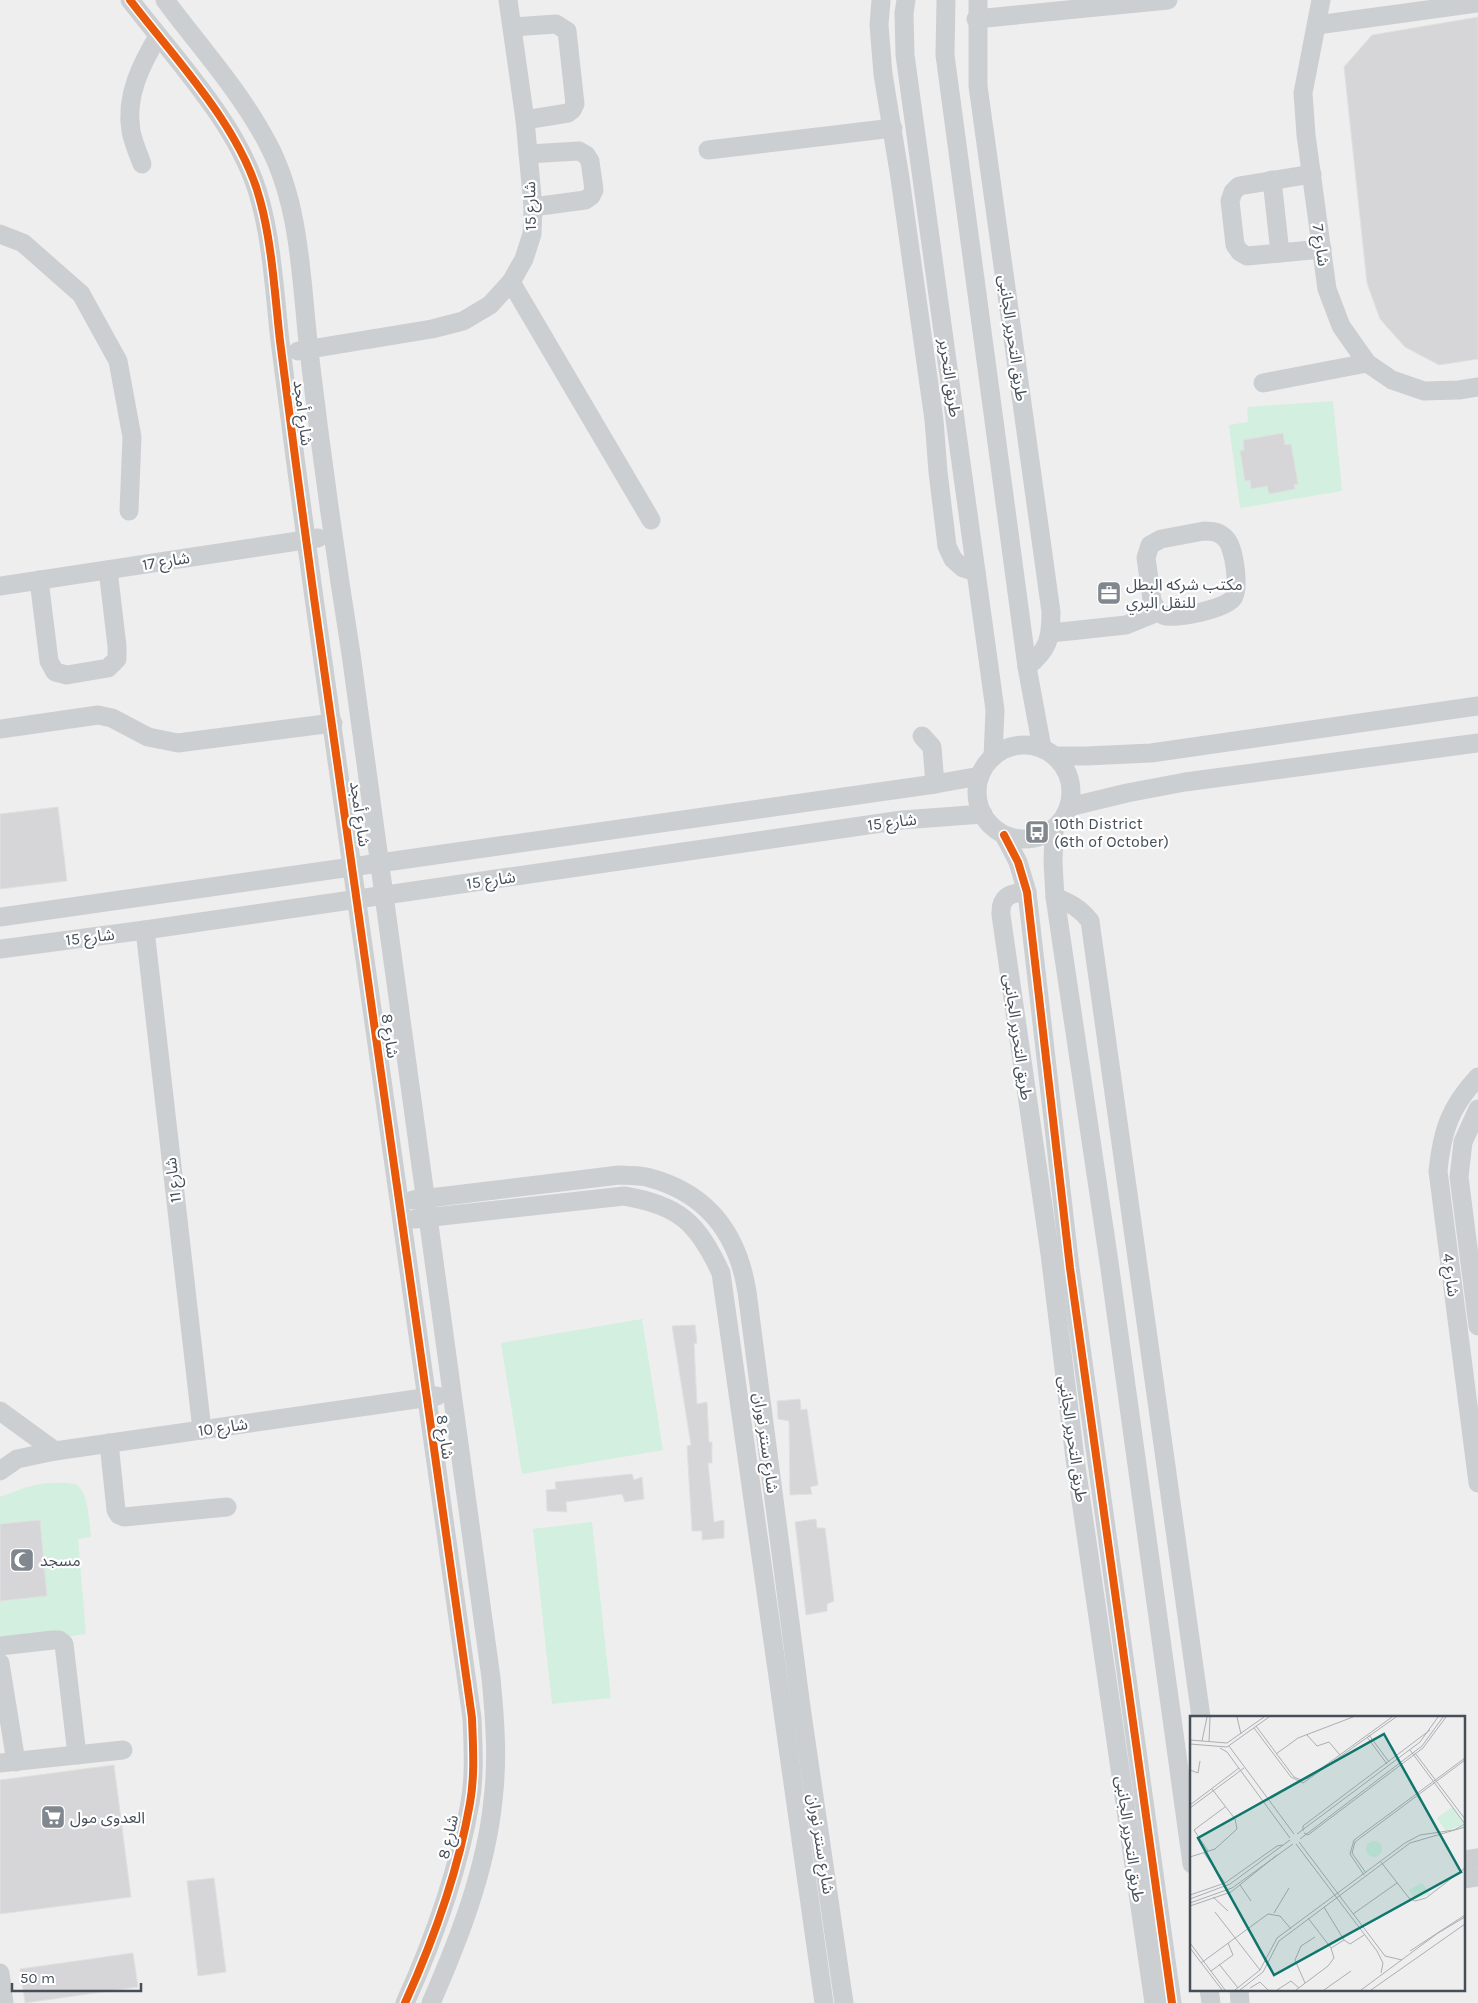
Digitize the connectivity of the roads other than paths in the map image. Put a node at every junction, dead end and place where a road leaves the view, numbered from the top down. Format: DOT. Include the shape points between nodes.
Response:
graph roads {
  1 [pos="130,0"];
  2 [pos="164,0"];
  3 [pos="508,0"];
  4 [pos="881,0"];
  5 [pos="906,0"];
  6 [pos="946,0"];
  7 [pos="978,0"];
  8 [pos="1168,0"];
  9 [pos="1321,0"];
  10 [pos="1478,3"];
  11 [pos="976,19"];
  12 [pos="1317,25"];
  13 [pos="512,28"];
  14 [pos="158,36"];
  15 [pos="525,120"];
  16 [pos="893,128"];
  17 [pos="708,150"];
  18 [pos="528,154"];
  19 [pos="142,164"];
  20 [pos="1312,174"];
  21 [pos="1272,180"];
  22 [pos="533,207"];
  23 [pos="0,234"];
  24 [pos="1322,249"];
  25 [pos="1280,253"];
  26 [pos="511,282"];
  27 [pos="309,350"];
  28 [pos="282,354"];
  29 [pos="1367,363"];
  30 [pos="1019,381"];
  31 [pos="1263,383"];
  32 [pos="990,386"];
  33 [pos="1478,387"];
  34 [pos="129,511"];
  35 [pos="651,520"];
  36 [pos="332,537"];
  37 [pos="306,540"];
  38 [pos="108,570"];
  39 [pos="976,572"];
  40 [pos="39,580"];
  41 [pos="0,586"];
  42 [pos="1158,612"];
  43 [pos="1051,633"];
  44 [pos="1027,667"];
  45 [pos="1478,706"];
  46 [pos="333,723"];
  47 [pos="0,729"];
  48 [pos="922,736"];
  49 [pos="1478,743"];
  50 [pos="1048,752"];
  51 [pos="993,756"];
  52 [pos="980,776"];
  53 [pos="935,784"];
  54 [pos="1069,807"];
  55 [pos="983,814"];
  56 [pos="1054,829"];
  57 [pos="1004,835"];
  58 [pos="379,863"];
  59 [pos="353,867"];
  60 [pos="1027,892"];
  61 [pos="384,896"];
  62 [pos="1055,897"];
  63 [pos="358,900"];
  64 [pos="0,917"];
  65 [pos="145,930"];
  66 [pos="0,948"];
  67 [pos="1478,1077"];
  68 [pos="1478,1109"];
  69 [pos="424,1198"];
  70 [pos="399,1202"];
  71 [pos="427,1218"];
  72 [pos="402,1221"];
  73 [pos="1063,1292"];
  74 [pos="1478,1326"];
  75 [pos="451,1394"];
  76 [pos="426,1398"];
  77 [pos="1158,1409"];
  78 [pos="0,1411"];
  79 [pos="1129,1413"];
  80 [pos="202,1430"];
  81 [pos="108,1444"];
  82 [pos="55,1451"];
  83 [pos="0,1470"];
  84 [pos="1478,1483"];
  85 [pos="227,1507"];
  86 [pos="0,1646"];
  87 [pos="0,1663"];
  88 [pos="1201,1716"];
  89 [pos="123,1750"];
  90 [pos="77,1755"];
  91 [pos="8,1763"];
  92 [pos="1190,1850"];
  93 [pos="0,1973"];
  94 [pos="1209,1990"];
  95 [pos="1238,1990"];
  96 [pos="4,2003"];
  97 [pos="405,2003"];
  98 [pos="430,2003"];
  99 [pos="824,2003"];
  100 [pos="844,2003"];
  101 [pos="1154,2003"];
  102 [pos="1172,2003"];
  103 [pos="1211,2003"];
  104 [pos="1240,2003"];
  1 -- 14 [label="street, شارع أمجد"];
  2 -- 27 [label="street, شارع أمجد" via="240,100 268,145 288,195"];
  3 -- 13 [label="street, شارع 15"];
  4 -- 16 [label="street" via="883,74"];
  5 -- 39 [label="street, طريق التحرير" via="904,55"];
  6 -- 32 [label="street" via="945,55"];
  7 -- 11 [label="street, طريق التحرير الجانبى"];
  8 -- 11 [label="street"];
  9 -- 12 [label="street, شارع 7"];
  10 -- 12 [label="street"];
  11 -- 30 [label="street, طريق التحرير الجانبى" via="978,86"];
  12 -- 20 [label="street, شارع 7" via="1303,93"];
  13 -- 15 [label="street, شارع 15"];
  13 -- 15 [label="street" via="556,24 567,31 575,104 568,112"];
  14 -- 19 [label="street" via="142,63 131,96 131,131"];
  14 -- 28 [label="street, شارع أمجد" via="242,150 260,200"];
  15 -- 18 [label="street, شارع 15"];
  16 -- 17 [label="street"];
  16 -- 39 [label="street" via="934,420 947,546 963,568"];
  18 -- 22 [label="street, شارع 15"];
  18 -- 22 [label="street" via="579,151 586,154 594,190 585,200"];
  20 -- 21 [label="street"];
  20 -- 24 [label="street, شارع 7"];
  21 -- 25 [label="street"];
  21 -- 25 [label="street" via="1240,186 1233,192 1230,201 1234,245 1247,256"];
  22 -- 26 [label="street, شارع 15" via="532,234 524,259"];
  23 -- 34 [label="street" via="24,243 81,294 118,361 132,437"];
  24 -- 25 [label="street"];
  24 -- 29 [label="street, شارع 7" via="1327,289 1341,326"];
  26 -- 27 [label="street, شارع 15" via="490,305 463,321"];
  26 -- 35 [label="street"];
  27 -- 28 [label="street, شارع 15"];
  27 -- 36 [label="street, شارع أمجد"];
  28 -- 37 [label="street, شارع أمجد"];
  29 -- 31 [label="street"];
  29 -- 33 [label="street, شارع 7" via="1392,380 1424,391"];
  30 -- 32 [label="street"];
  30 -- 43 [label="street, طريق التحرير الجانبى" via="1051,612"];
  32 -- 44 [label="street"];
  36 -- 37 [label="street, شارع 17"];
  36 -- 58 [label="street, شارع أمجد"];
  37 -- 38 [label="street, شارع 17"];
  37 -- 46 [label="street, شارع أمجد"];
  38 -- 40 [label="street, شارع 17"];
  38 -- 40 [label="street" via="116,659 108,668 67,675 54,672 49,660"];
  39 -- 51 [label="street, طريق التحرير" via="995,710"];
  40 -- 41 [label="street, شارع 17"];
  42 -- 42 [label="street" via="1173,617 1218,608 1232,600 1236,584 1232,551 1225,538 1219,533 1204,531 1161,539 1150,545 1146,558 1148,575 1152,600"];
  42 -- 43 [label="street" via="1126,625"];
  43 -- 44 [label="street, طريق التحرير الجانبى" via="1038,658"];
  44 -- 50 [label="street"];
  45 -- 50 [label="street" via="1151,753 1087,756"];
  46 -- 47 [label="street" via="178,743 148,737 112,718 98,715"];
  46 -- 59 [label="street, شارع أمجد"];
  48 -- 53 [label="street" via="932,747"];
  49 -- 54 [label="street" via="1185,782"];
  50 -- 51 [label="street" via="1016,745"];
  50 -- 54 [label="street" via="1061,762 1070,779"];
  51 -- 52 [label="street"];
  52 -- 53 [label="street, شارع 15"];
  52 -- 55 [label="street" via="977,795"];
  53 -- 58 [label="street, شارع 15"];
  54 -- 56 [label="street"];
  55 -- 57 [label="street"];
  55 -- 61 [label="street, شارع 15" via="902,820"];
  56 -- 57 [label="street" via="1035,838"];
  56 -- 62 [label="street"];
  57 -- 60 [label="street" via="1018,862"];
  58 -- 59 [label="street, شارع 15"];
  58 -- 61 [label="street, شارع 8"];
  59 -- 63 [label="street, شارع 8"];
  59 -- 64 [label="street, شارع 15"];
  60 -- 73 [label="street"];
  60 -- 73 [label="street, طريق التحرير الجانبى" via="1013,892 1000,907"];
  61 -- 63 [label="street, شارع 15"];
  61 -- 69 [label="street, شارع 8"];
  62 -- 77 [label="street" via="1082,911 1090,921"];
  62 -- 79 [label="street"];
  63 -- 65 [label="street, شارع 15"];
  63 -- 70 [label="street, شارع 8"];
  65 -- 66 [label="street, شارع 15"];
  65 -- 80 [label="street, شارع 11"];
  67 -- 84 [label="street, شارع 4" via="1465,1090 1450,1115 1441,1142 1438,1171"];
  68 -- 74 [label="street, شارع 4" via="1462,1142 1459,1177"];
  69 -- 70 [label="street, شارع سنتر نوران"];
  69 -- 71 [label="street, شارع 8"];
  69 -- 100 [label="street, شارع سنتر نوران" via="620,1174 649,1178 678,1188 703,1204 723,1226 735,1246 747,1292 801,1707"];
  70 -- 72 [label="street, شارع 8"];
  71 -- 72 [label="street, شارع سنتر نوران"];
  71 -- 75 [label="street, شارع 8"];
  71 -- 99 [label="street, شارع سنتر نوران" via="624,1196 649,1200 673,1210 694,1226 710,1249 721,1273"];
  72 -- 76 [label="street, شارع 8"];
  73 -- 101 [label="street, طريق التحرير الجانبى" via="1075,1459"];
  73 -- 102 [label="street"];
  75 -- 76 [label="street, شارع 10"];
  75 -- 98 [label="street, شارع 8" via="491,1678 496,1759 487,1841 454,1947"];
  76 -- 80 [label="street, شارع 10"];
  76 -- 97 [label="street, شارع 8" via="472,1718 473,1754 470,1802 454,1871 431,1942"];
  77 -- 79 [label="street"];
  77 -- 88 [label="street"];
  78 -- 82 [label="street"];
  79 -- 92 [label="street"];
  80 -- 81 [label="street, شارع 10"];
  81 -- 82 [label="street, شارع 10"];
  81 -- 85 [label="street" via="119,1515"];
  82 -- 83 [label="street, شارع 10" via="17,1459"];
  86 -- 90 [label="street" via="53,1640 64,1644"];
  87 -- 91 [label="street"];
  89 -- 90 [label="street"];
  90 -- 91 [label="street"];
  93 -- 96 [label="street"];
  94 -- 103 [label="street"];
  95 -- 104 [label="street"];
}
